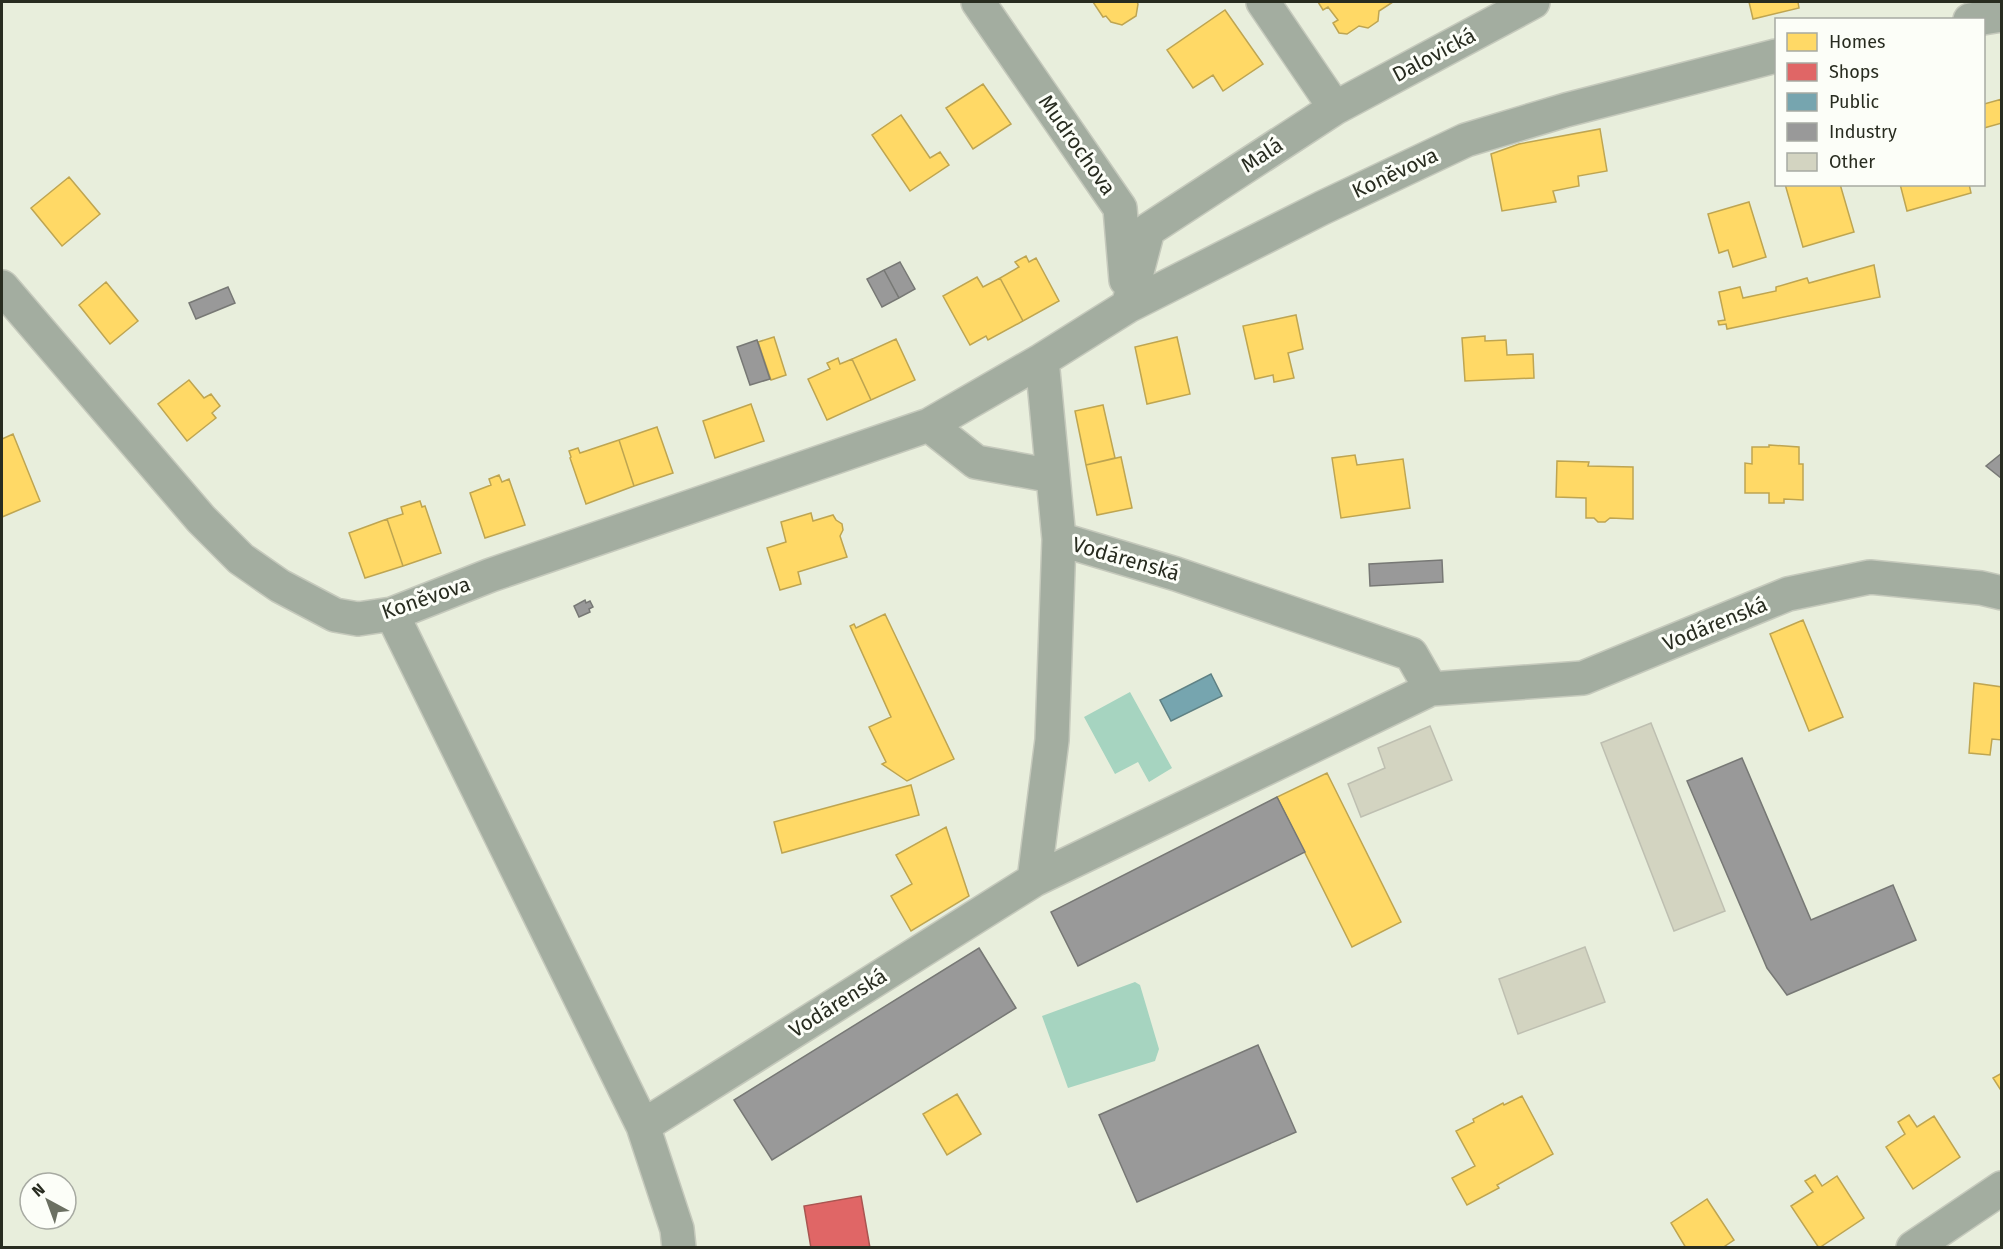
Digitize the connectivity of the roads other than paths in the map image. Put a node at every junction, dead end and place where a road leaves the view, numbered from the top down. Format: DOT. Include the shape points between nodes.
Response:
graph roads {
  1 [pos="978,2"];
  2 [pos="1263,2"];
  3 [pos="1533,2"];
  4 [pos="2001,15"];
  5 [pos="1982,18"];
  6 [pos="1775,56"];
  7 [pos="1335,108"];
  8 [pos="2,287"];
  9 [pos="1128,306"];
  10 [pos="1042,360"];
  11 [pos="929,425"];
  12 [pos="1053,476"];
  13 [pos="1059,539"];
  14 [pos="2001,593"];
  15 [pos="392,614"];
  16 [pos="1431,689"];
  17 [pos="1034,880"];
  18 [pos="643,1126"];
  19 [pos="2001,1188"];
  20 [pos="679,1248"];
  21 [pos="1913,1248"];
  1 -- 9 [label="street, Mudrochova" via="1120,208"];
  2 -- 7 [label="street"];
  3 -- 7 [label="street, Dalovická"];
  4 -- 5 [label="street"];
  6 -- 9 [label="street, Koněvova" via="1466,140"];
  7 -- 9 [label="street, Malá" via="1148,230"];
  8 -- 15 [label="street, Koněvova" via="201,519 241,559 280,586 335,615 358,619"];
  9 -- 10 [label="street, Koněvova"];
  10 -- 11 [label="street, Koněvova"];
  10 -- 12 [label="street"];
  11 -- 12 [label="street" via="976,462"];
  11 -- 15 [label="street, Koněvova" via="491,575"];
  12 -- 13 [label="street"];
  13 -- 16 [label="street, Vodárenská" via="1176,573 1411,654"];
  13 -- 17 [label="street, Vodárenská" via="1052,740"];
  14 -- 16 [label="street, Vodárenská" via="1870,577 1788,594 1582,678"];
  15 -- 18 [label="street"];
  16 -- 17 [label="street, Vodárenská"];
  17 -- 18 [label="street, Vodárenská"];
  18 -- 20 [label="street"];
  19 -- 21 [label="street"];
}
